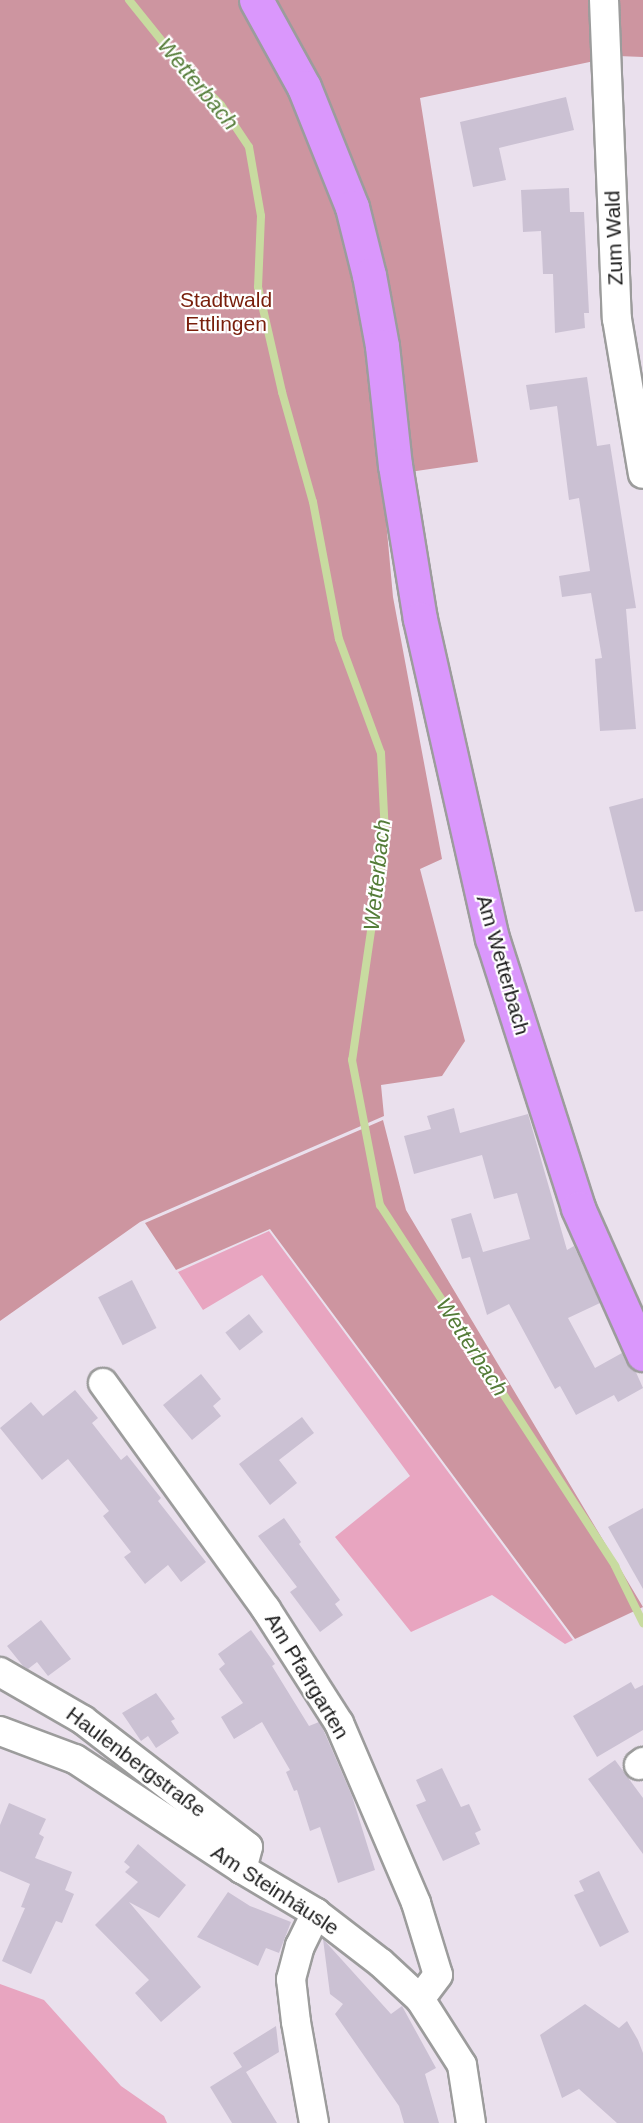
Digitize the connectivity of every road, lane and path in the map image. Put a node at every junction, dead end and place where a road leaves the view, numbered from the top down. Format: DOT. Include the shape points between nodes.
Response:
graph roads {
  1 [pos="256,0"];
  2 [pos="604,0"];
  3 [pos="643,474"];
  4 [pos="643,1354"];
  5 [pos="103,1383"];
  6 [pos="0,1672"];
  7 [pos="0,1731"];
  8 [pos="243,1869"];
  9 [pos="316,1913"];
  10 [pos="420,1999"];
  11 [pos="314,2123"];
  12 [pos="471,2123"];
  1 -- 4 [label="main road, Am Wetterbach" via="304,87 361,241 382,346 410,561 436,696 492,938 579,1208"];
  2 -- 3 [label="street, Zum Wald" via="617,320"];
  5 -- 10 [label="street, Am Pfarrgarten" via="266,1609 339,1723 416,1903 438,1975"];
  6 -- 8 [label="street, Haulenbergstraße" via="84,1720 248,1847"];
  7 -- 8 [label="street, Am Steinhäusle" via="75,1759"];
  8 -- 9 [label="street, Am Steinhäusle"];
  9 -- 10 [label="street, Am Steinhäusle"];
  9 -- 11 [label="street" via="300,1946 291,1978"];
  10 -- 12 [label="street, Am Steinhäusle" via="462,2065"];
}
